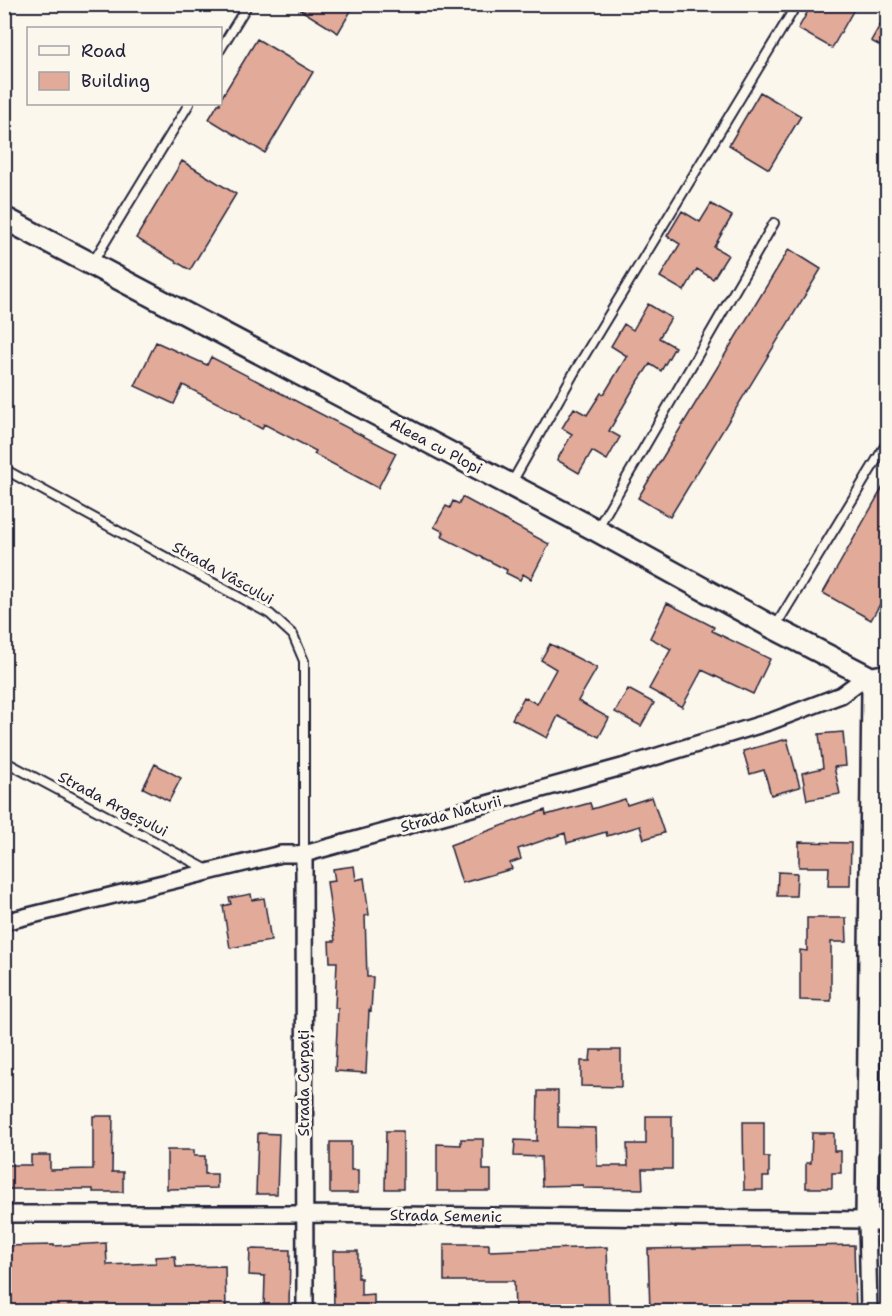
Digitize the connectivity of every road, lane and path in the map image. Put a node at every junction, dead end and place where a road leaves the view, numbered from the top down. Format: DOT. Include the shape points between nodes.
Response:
graph roads {
  1 [pos="248,4"];
  2 [pos="797,4"];
  3 [pos="222,47"];
  4 [pos="188,105"];
  5 [pos="4,219"];
  6 [pos="774,224"];
  7 [pos="93,264"];
  8 [pos="888,441"];
  9 [pos="4,469"];
  10 [pos="511,485"];
  11 [pos="596,530"];
  12 [pos="774,628"];
  13 [pos="888,672"];
  14 [pos="867,676"];
  15 [pos="4,761"];
  16 [pos="304,854"];
  17 [pos="208,870"];
  18 [pos="879,883"];
  19 [pos="4,922"];
  20 [pos="4,1214"];
  21 [pos="304,1214"];
  22 [pos="877,1220"];
  23 [pos="305,1311"];
  24 [pos="869,1311"];
  1 -- 3 [label="lane"];
  2 -- 10 [label="lane" via="575,371"];
  4 -- 7 [label="lane"];
  5 -- 7 [label="street, Aleea cu Plopi"];
  6 -- 11 [label="lane"];
  7 -- 10 [label="street, Aleea cu Plopi"];
  8 -- 12 [label="lane"];
  9 -- 16 [label="lane, Strada Vâscului" via="270,614 293,635 304,661"];
  10 -- 11 [label="street, Aleea cu Plopi"];
  11 -- 12 [label="street, Aleea cu Plopi"];
  12 -- 14 [label="street, Aleea cu Plopi"];
  13 -- 14 [label="street, Strada Naturii"];
  14 -- 16 [label="street, Strada Naturii" via="841,695 772,721"];
  14 -- 18 [label="street" via="873,689"];
  15 -- 17 [label="lane, Strada Argeșului"];
  16 -- 17 [label="street, Strada Naturii" via="281,854"];
  16 -- 21 [label="street, Strada Carpați"];
  17 -- 19 [label="street, Strada Naturii"];
  18 -- 22 [label="street"];
  20 -- 21 [label="street, Strada Semenic"];
  21 -- 22 [label="street, Strada Semenic"];
  21 -- 23 [label="street, Strada Carpați"];
  22 -- 24 [label="street"];
}
